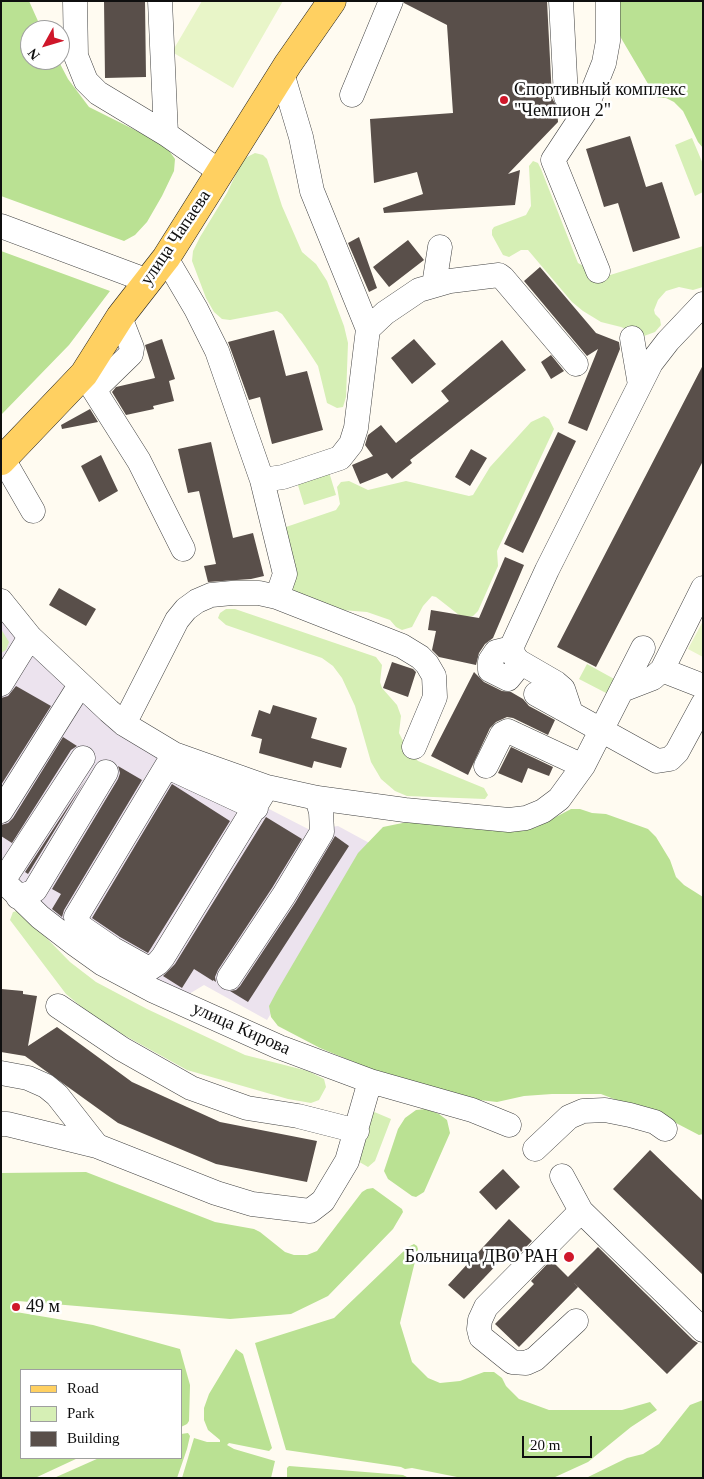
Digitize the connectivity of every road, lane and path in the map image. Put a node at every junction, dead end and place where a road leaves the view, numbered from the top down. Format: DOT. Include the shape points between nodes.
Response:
graph roads {
  1 [pos="75,1"];
  2 [pos="160,1"];
  3 [pos="332,1"];
  4 [pos="391,1"];
  5 [pos="562,1"];
  6 [pos="608,1"];
  7 [pos="282,73"];
  8 [pos="352,95"];
  9 [pos="566,97"];
  10 [pos="166,134"];
  11 [pos="219,171"];
  12 [pos="1,226"];
  13 [pos="440,247"];
  14 [pos="166,258"];
  15 [pos="598,271"];
  16 [pos="148,281"];
  17 [pos="434,285"];
  18 [pos="703,304"];
  19 [pos="368,329"];
  20 [pos="632,338"];
  21 [pos="576,364"];
  22 [pos="89,382"];
  23 [pos="640,386"];
  24 [pos="2,460"];
  25 [pos="262,480"];
  26 [pos="33,511"];
  27 [pos="183,549"];
  28 [pos="703,588"];
  29 [pos="278,597"];
  30 [pos="1,601"];
  31 [pos="30,637"];
  32 [pos="643,648"];
  33 [pos="662,670"];
  34 [pos="1,684"];
  35 [pos="80,685"];
  36 [pos="703,686"];
  37 [pos="622,690"];
  38 [pos="536,694"];
  39 [pos="703,704"];
  40 [pos="571,713"];
  41 [pos="124,724"];
  42 [pos="602,730"];
  43 [pos="414,747"];
  44 [pos="83,758"];
  45 [pos="171,761"];
  46 [pos="486,766"];
  47 [pos="583,766"];
  48 [pos="106,772"];
  49 [pos="267,787"];
  50 [pos="317,798"];
  51 [pos="256,808"];
  52 [pos="1,811"];
  53 [pos="7,886"];
  54 [pos="108,956"];
  55 [pos="228,978"];
  56 [pos="58,1006"];
  57 [pos="1,1073"];
  58 [pos="370,1081"];
  59 [pos="1,1124"];
  60 [pos="509,1125"];
  61 [pos="665,1129"];
  62 [pos="357,1131"];
  63 [pos="97,1146"];
  64 [pos="535,1149"];
  65 [pos="562,1176"];
  66 [pos="581,1211"];
  67 [pos="699,1317"];
  68 [pos="576,1321"];
  1 -- 10 [label="street" via="76,56 86,81 98,93"];
  2 -- 10 [label="street"];
  3 -- 7 [label="main road, улица Чапаева"];
  4 -- 8 [label="street"];
  5 -- 9 [label="street"];
  6 -- 15 [label="street" via="608,41 604,64 584,113 553,160"];
  7 -- 11 [label="main road, улица Чапаева"];
  7 -- 19 [label="street" via="312,191"];
  10 -- 11 [label="street"];
  11 -- 14 [label="main road, улица Чапаева"];
  12 -- 16 [label="street"];
  13 -- 17 [label="street"];
  14 -- 16 [label="main road, улица Чапаева"];
  14 -- 25 [label="street" via="217,351"];
  16 -- 22 [label="main road, улица Чапаева" via="120,317"];
  17 -- 19 [label="street" via="406,298"];
  17 -- 21 [label="street" via="499,275"];
  18 -- 23 [label="street" via="668,341"];
  19 -- 25 [label="street" via="356,428 351,444 340,458 283,477"];
  20 -- 23 [label="street"];
  22 -- 24 [label="main road, улица Чапаева"];
  22 -- 27 [label="street" via="139,461"];
  23 -- 40 [label="street" via="547,570 517,656 563,689"];
  24 -- 26 [label="street"];
  25 -- 29 [label="street" via="285,574"];
  28 -- 33 [label="street"];
  29 -- 41 [label="street" via="232,592 211,595 186,609 177,620"];
  29 -- 43 [label="street" via="402,646 427,664 434,676 435,697"];
  30 -- 31 [label="street"];
  31 -- 34 [label="street"];
  31 -- 35 [label="street"];
  32 -- 37 [label="street"];
  33 -- 36 [label="street"];
  33 -- 37 [label="street" via="653,678"];
  35 -- 41 [label="street"];
  35 -- 52 [label="street"];
  37 -- 42 [label="street"];
  38 -- 40 [label="street"];
  39 -- 42 [label="street" via="670,759 657,761"];
  40 -- 42 [label="street"];
  41 -- 45 [label="street"];
  42 -- 47 [label="street"];
  44 -- 53 [label="street"];
  45 -- 49 [label="street"];
  45 -- 51 [label="street"];
  45 -- 54 [label="street" via="77,914 78,924"];
  46 -- 47 [label="street" via="502,734 508,731"];
  47 -- 50 [label="street" via="559,799 526,818 509,820"];
  48 -- 53 [label="street" via="35,890 30,893"];
  49 -- 50 [label="street"];
  49 -- 51 [label="street"];
  50 -- 55 [label="street" via="322,832"];
  51 -- 54 [label="street" via="158,963 149,969"];
  53 -- 54 [label="street, улица Кирова" via="75,944"];
  54 -- 58 [label="street, улица Кирова" via="152,990 279,1047"];
  56 -- 62 [label="street" via="122,1049 192,1088 246,1108 298,1116"];
  57 -- 63 [label="street" via="28,1078 46,1086 57,1095"];
  58 -- 60 [label="street, улица Кирова" via="472,1110"];
  58 -- 62 [label="street"];
  59 -- 63 [label="street"];
  61 -- 64 [label="street" via="630,1115 605,1110 583,1111 569,1116"];
  62 -- 63 [label="street" via="347,1161 323,1201 310,1211 252,1204"];
  65 -- 66 [label="street"];
  66 -- 67 [label="street"];
  66 -- 68 [label="street" via="486,1308 479,1329 481,1337 512,1362 526,1363 535,1360"];
}
